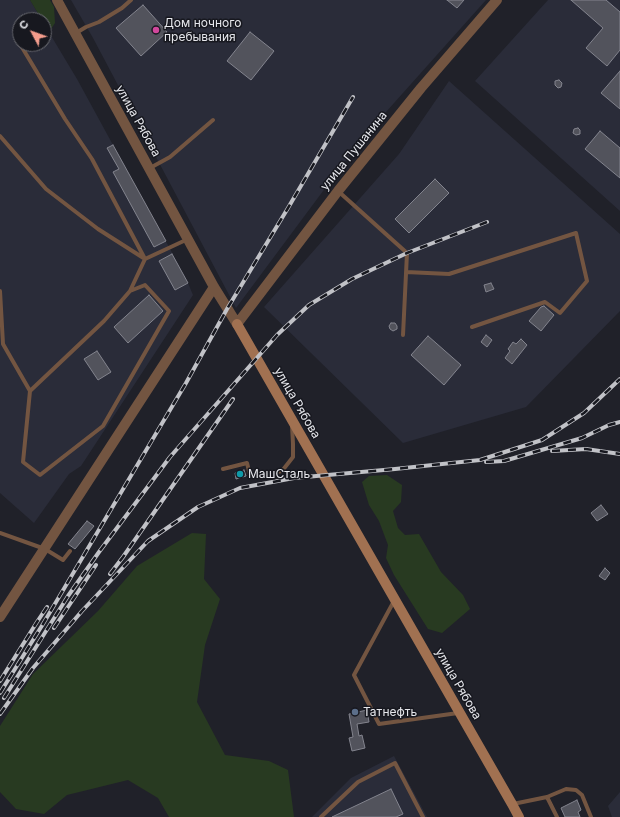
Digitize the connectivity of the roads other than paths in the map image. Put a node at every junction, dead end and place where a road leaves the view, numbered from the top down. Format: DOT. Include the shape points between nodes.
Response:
graph roads {
  1 [pos="57,0"];
  2 [pos="131,0"];
  3 [pos="497,0"];
  4 [pos="75,33"];
  5 [pos="25,52"];
  6 [pos="213,120"];
  7 [pos="0,136"];
  8 [pos="149,168"];
  9 [pos="338,191"];
  10 [pos="188,238"];
  11 [pos="145,259"];
  12 [pos="406,272"];
  13 [pos="214,287"];
  14 [pos="130,290"];
  15 [pos="0,291"];
  16 [pos="237,324"];
  17 [pos="472,327"];
  18 [pos="403,335"];
  19 [pos="2,345"];
  20 [pos="30,391"];
  21 [pos="291,419"];
  22 [pos="223,468"];
  23 [pos="0,533"];
  24 [pos="45,549"];
  25 [pos="70,551"];
  26 [pos="395,599"];
  27 [pos="0,617"];
  28 [pos="459,712"];
  29 [pos="547,797"];
  30 [pos="512,804"];
  31 [pos="321,817"];
  32 [pos="423,817"];
  33 [pos="519,817"];
  34 [pos="557,817"];
  35 [pos="591,817"];
  1 -- 4 [label="street, улица Рябова"];
  2 -- 4 [label="lane" via="99,22"];
  3 -- 9 [label="street, улица Пушанина" via="421,88"];
  4 -- 8 [label="street, улица Рябова"];
  5 -- 11 [label="lane" via="92,159"];
  6 -- 8 [label="lane" via="170,157"];
  7 -- 11 [label="lane" via="46,189 98,229"];
  8 -- 10 [label="street, улица Рябова"];
  9 -- 12 [label="lane" via="407,253"];
  9 -- 16 [label="street, улица Пушанина"];
  10 -- 11 [label="lane"];
  10 -- 13 [label="street, улица Рябова"];
  11 -- 14 [label="lane"];
  12 -- 17 [label="lane" via="449,274 576,233 586,281 560,313 545,302"];
  12 -- 18 [label="lane"];
  13 -- 16 [label="street, улица Рябова"];
  13 -- 24 [label="street"];
  14 -- 20 [label="lane" via="104,321"];
  14 -- 20 [label="lane" via="145,285 169,311 103,426 40,475 23,462"];
  15 -- 19 [label="lane"];
  16 -- 21 [label="main road, улица Рябова"];
  19 -- 20 [label="lane"];
  21 -- 22 [label="lane" via="293,457 282,471 250,475 247,463"];
  21 -- 26 [label="main road, улица Рябова"];
  23 -- 24 [label="lane"];
  24 -- 25 [label="lane" via="63,560"];
  24 -- 27 [label="street"];
  26 -- 28 [label="main road, улица Рябова"];
  26 -- 28 [label="lane" via="354,675 379,724"];
  28 -- 30 [label="main road, улица Рябова"];
  29 -- 30 [label="lane"];
  29 -- 34 [label="lane"];
  29 -- 35 [label="lane" via="566,789 576,790 582,795"];
  30 -- 33 [label="main road, улица Рябова"];
  31 -- 32 [label="lane" via="358,782 395,763"];
}
